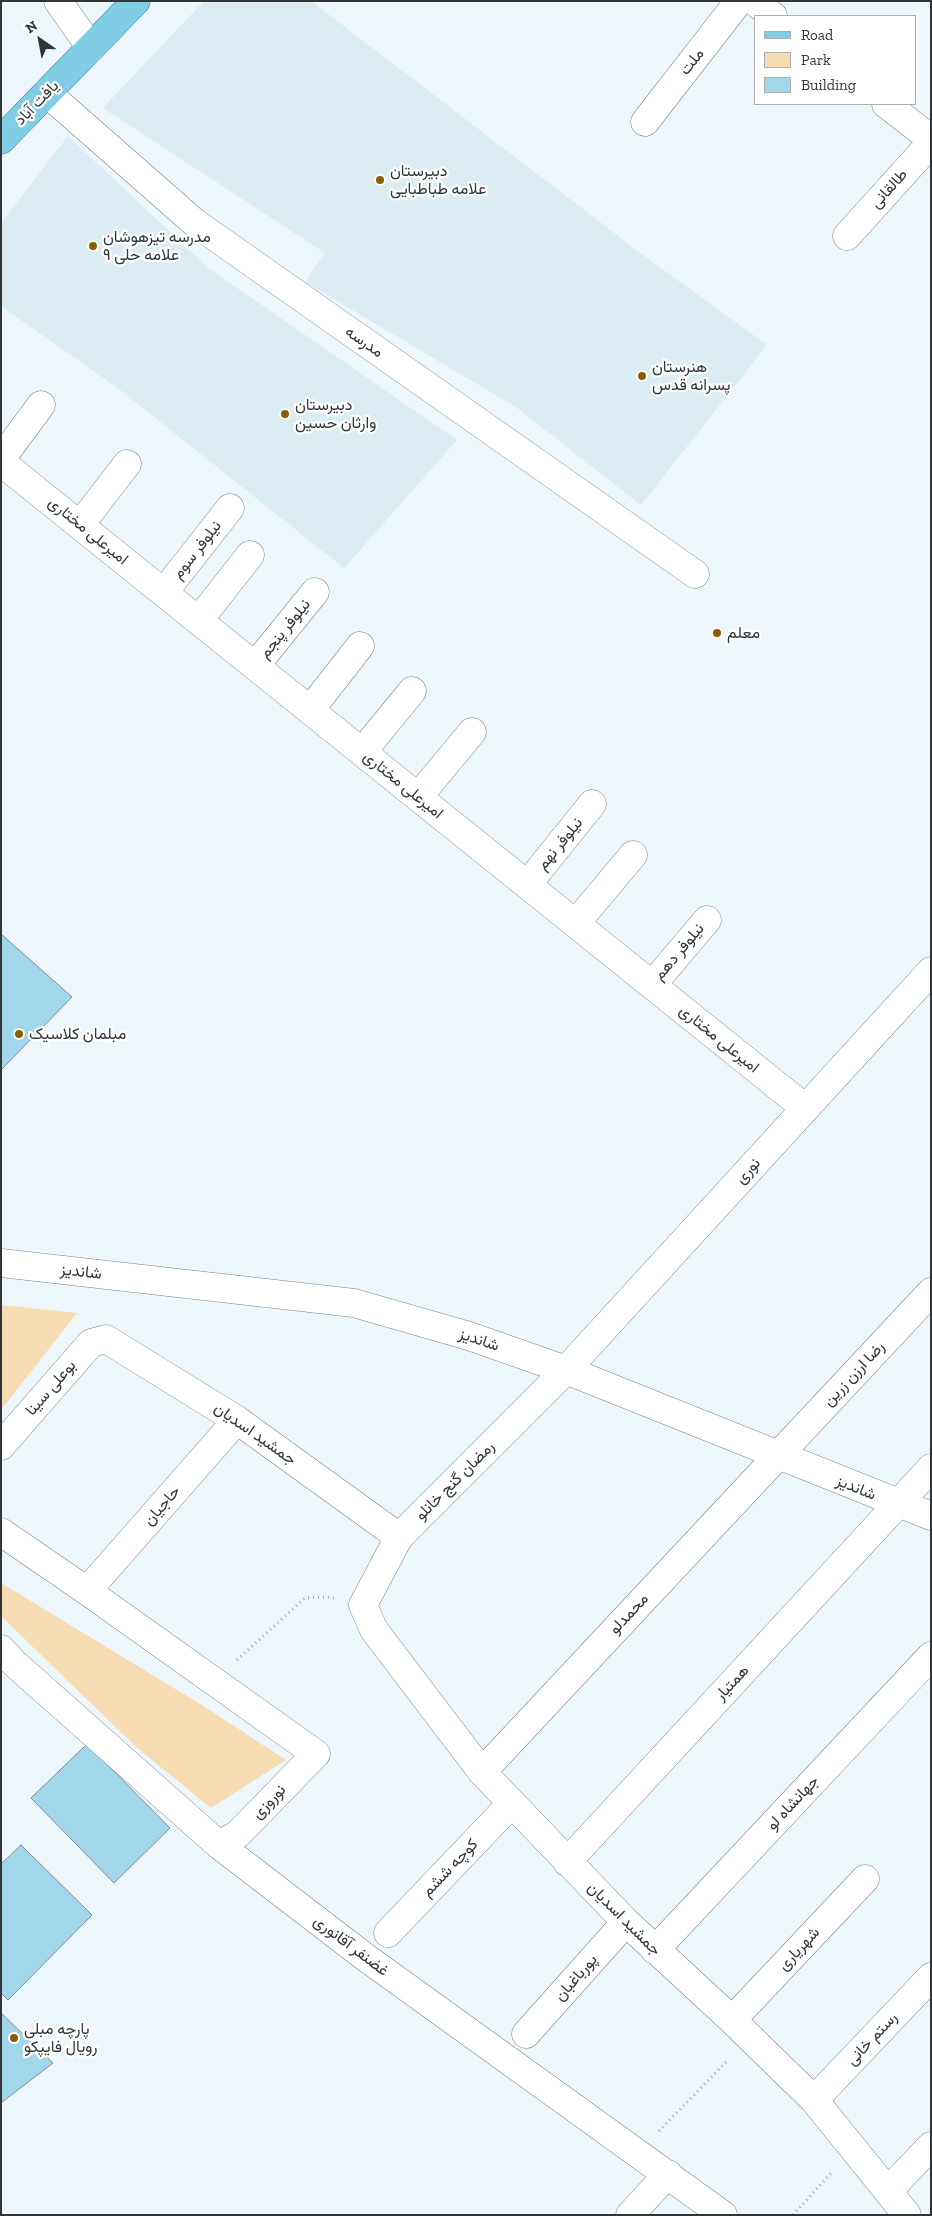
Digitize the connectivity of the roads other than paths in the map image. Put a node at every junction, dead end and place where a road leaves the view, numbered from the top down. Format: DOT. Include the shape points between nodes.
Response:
graph roads {
  1 [pos="58,1"];
  2 [pos="136,1"];
  3 [pos="739,1"];
  4 [pos="754,1"];
  5 [pos="772,15"];
  6 [pos="91,48"];
  7 [pos="47,93"];
  8 [pos="887,105"];
  9 [pos="645,122"];
  10 [pos="931,139"];
  11 [pos="1,140"];
  12 [pos="931,143"];
  13 [pos="847,236"];
  14 [pos="41,405"];
  15 [pos="1,460"];
  16 [pos="127,464"];
  17 [pos="230,508"];
  18 [pos="80,525"];
  19 [pos="250,555"];
  20 [pos="695,574"];
  21 [pos="164,592"];
  22 [pos="315,592"];
  23 [pos="199,620"];
  24 [pos="360,646"];
  25 [pos="255,666"];
  26 [pos="412,691"];
  27 [pos="310,710"];
  28 [pos="472,732"];
  29 [pos="362,752"];
  30 [pos="418,797"];
  31 [pos="592,804"];
  32 [pos="633,856"];
  33 [pos="528,885"];
  34 [pos="706,920"];
  35 [pos="576,923"];
  36 [pos="931,971"];
  37 [pos="652,985"];
  38 [pos="805,1108"];
  39 [pos="1,1263"];
  40 [pos="931,1292"];
  41 [pos="106,1339"];
  42 [pos="566,1370"];
  43 [pos="238,1420"];
  44 [pos="1,1446"];
  45 [pos="777,1456"];
  46 [pos="931,1468"];
  47 [pos="897,1504"];
  48 [pos="931,1516"];
  49 [pos="1,1532"];
  50 [pos="399,1537"];
  51 [pos="87,1591"];
  52 [pos="363,1605"];
  53 [pos="931,1656"];
  54 [pos="6,1662"];
  55 [pos="482,1772"];
  56 [pos="512,1803"];
  57 [pos="219,1845"];
  58 [pos="567,1862"];
  59 [pos="865,1879"];
  60 [pos="626,1922"];
  61 [pos="388,1933"];
  62 [pos="655,1950"];
  63 [pos="931,1977"];
  64 [pos="741,2028"];
  65 [pos="526,2034"];
  66 [pos="814,2100"];
  67 [pos="931,2146"];
  68 [pos="668,2174"];
  69 [pos="888,2191"];
  70 [pos="630,2215"];
  71 [pos="723,2215"];
  72 [pos="907,2215"];
  1 -- 6 [label="street"];
  2 -- 6 [label="main road, یافت آباد"];
  3 -- 9 [label="street, ملت"];
  4 -- 5 [label="street"];
  6 -- 7 [label="main road, یافت آباد"];
  7 -- 11 [label="main road, یافت آباد"];
  7 -- 20 [label="street, مدرسه" via="194,222"];
  8 -- 10 [label="street"];
  12 -- 13 [label="street, طالقانی"];
  14 -- 15 [label="street"];
  15 -- 18 [label="street, امیرعلی مختاری"];
  16 -- 18 [label="street"];
  17 -- 21 [label="street, نیلوفر سوم"];
  18 -- 21 [label="street, امیرعلی مختاری"];
  19 -- 23 [label="street"];
  21 -- 23 [label="street, امیرعلی مختاری"];
  22 -- 25 [label="street, نیلوفر پنجم"];
  23 -- 25 [label="street, امیرعلی مختاری"];
  24 -- 27 [label="street"];
  25 -- 27 [label="street, امیرعلی مختاری"];
  26 -- 29 [label="street"];
  27 -- 29 [label="street, امیرعلی مختاری"];
  28 -- 30 [label="street"];
  29 -- 30 [label="street, امیرعلی مختاری"];
  30 -- 33 [label="street, امیرعلی مختاری"];
  31 -- 33 [label="street, نیلوفر نهم"];
  32 -- 35 [label="street"];
  33 -- 35 [label="street, امیرعلی مختاری"];
  34 -- 37 [label="street, نیلوفر دهم"];
  35 -- 37 [label="street, امیرعلی مختاری"];
  36 -- 38 [label="street, نوری"];
  37 -- 38 [label="street, امیرعلی مختاری"];
  38 -- 42 [label="street, نوری"];
  39 -- 42 [label="street, شاندیز" via="354,1303 469,1336"];
  40 -- 45 [label="street, رضا ارزن زرین"];
  41 -- 43 [label="street, جمشید اسدیان"];
  41 -- 44 [label="street, بوعلی سینا" via="91,1343"];
  42 -- 45 [label="street, شاندیز"];
  42 -- 50 [label="street, رمضان گنج خانلو"];
  43 -- 50 [label="street, جمشید اسدیان"];
  43 -- 51 [label="street, حاجیان"];
  45 -- 47 [label="street, شاندیز"];
  45 -- 55 [label="street, محمدلو"];
  46 -- 47 [label="street, همتیار"];
  47 -- 48 [label="street, شاندیز"];
  47 -- 58 [label="street, همتیار"];
  49 -- 51 [label="street"];
  50 -- 52 [label="street, رمضان گنج خانلو"];
  51 -- 57 [label="street, نوروزی" via="316,1754 238,1834"];
  52 -- 55 [label="street, جمشید اسدیان" via="374,1630"];
  53 -- 62 [label="street, جهانشاه لو"];
  54 -- 57 [label="street, غضنفر آقانوری"];
  55 -- 56 [label="street, جمشید اسدیان"];
  56 -- 58 [label="street, جمشید اسدیان"];
  56 -- 61 [label="street, کوچه ششم"];
  57 -- 68 [label="street, غضنفر آقانوری" via="380,1969"];
  58 -- 60 [label="street, جمشید اسدیان"];
  59 -- 64 [label="street, شهریاری"];
  60 -- 62 [label="street, جمشید اسدیان"];
  60 -- 65 [label="street, پورباغبان"];
  62 -- 64 [label="street, جمشید اسدیان"];
  63 -- 66 [label="street, رستم خانی"];
  64 -- 66 [label="street, جمشید اسدیان"];
  66 -- 69 [label="street, جمشید اسدیان"];
  67 -- 69 [label="street"];
  68 -- 70 [label="street"];
  68 -- 71 [label="street, غضنفر آقانوری"];
  69 -- 72 [label="street, جمشید اسدیان"];
}
